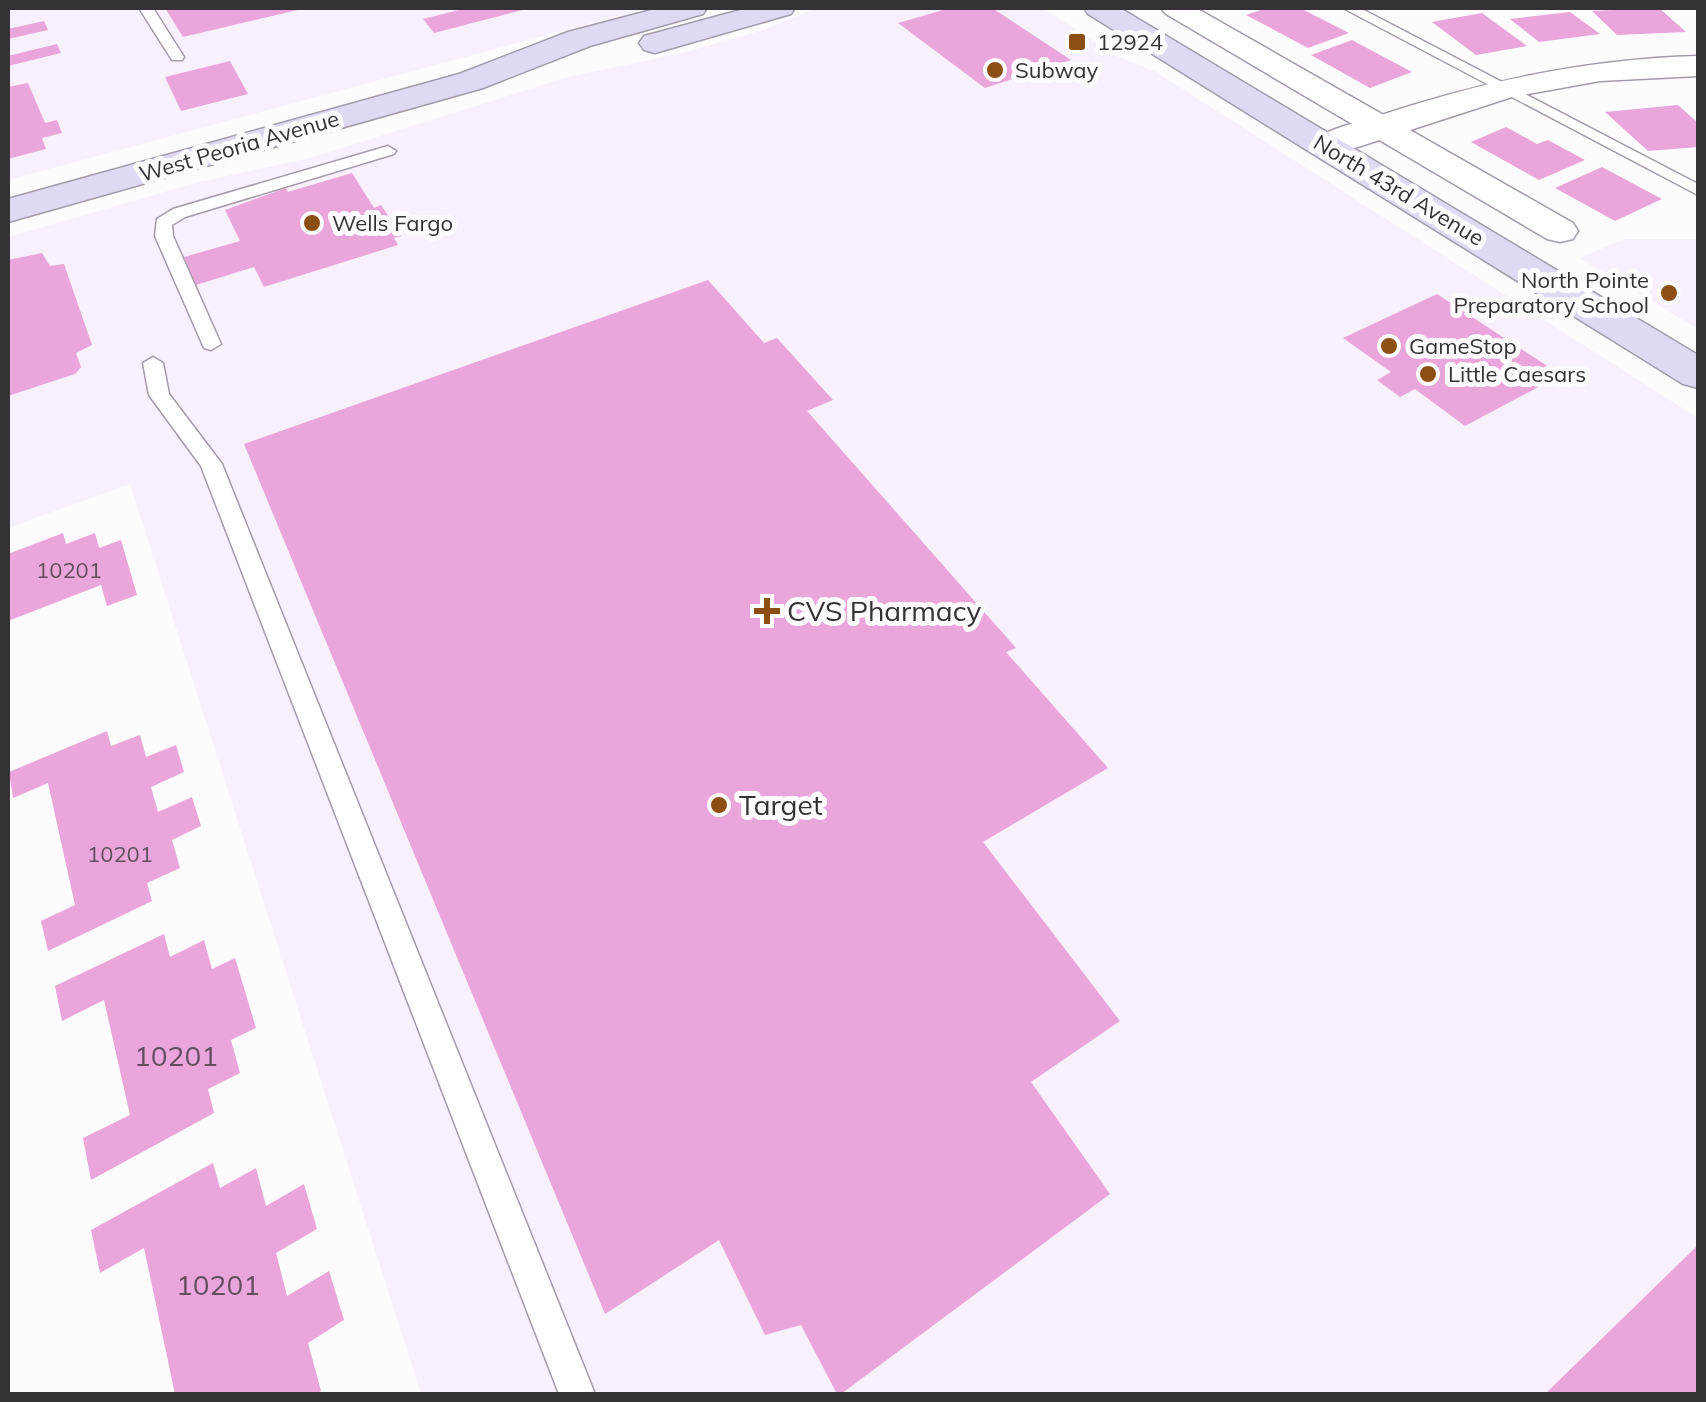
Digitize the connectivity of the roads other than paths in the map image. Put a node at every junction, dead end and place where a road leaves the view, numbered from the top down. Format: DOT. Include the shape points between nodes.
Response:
graph roads {
  1 [pos="146,8"];
  2 [pos="692,8"];
  3 [pos="780,8"];
  4 [pos="1099,8"];
  5 [pos="1176,8"];
  6 [pos="1350,8"];
  7 [pos="177,56"];
  8 [pos="1698,66"];
  9 [pos="471,82"];
  10 [pos="1502,87"];
  11 [pos="1381,127"];
  12 [pos="1328,146"];
  13 [pos="388,151"];
  14 [pos="1698,190"];
  15 [pos="8,210"];
  16 [pos="1560,231"];
  17 [pos="210,344"];
  18 [pos="153,363"];
  19 [pos="1698,374"];
  20 [pos="577,1394"];
  1 -- 7 [label="lane"];
  2 -- 9 [label="main road, West Peoria Avenue" via="579,38"];
  3 -- 9 [label="main road, West Peoria Avenue" via="595,60"];
  4 -- 12 [label="main road, North 43rd Avenue"];
  5 -- 11 [label="street, North 43rd Avenue"];
  6 -- 10 [label="lane"];
  8 -- 10 [label="street" via="1631,68"];
  9 -- 15 [label="main road, West Peoria Avenue"];
  10 -- 11 [label="street"];
  10 -- 14 [label="lane"];
  11 -- 12 [label="street"];
  11 -- 16 [label="street, North 43rd Avenue"];
  12 -- 19 [label="main road, North 43rd Avenue"];
  13 -- 17 [label="lane" via="163,223"];
  18 -- 20 [label="lane" via="159,396 211,464"];
}
